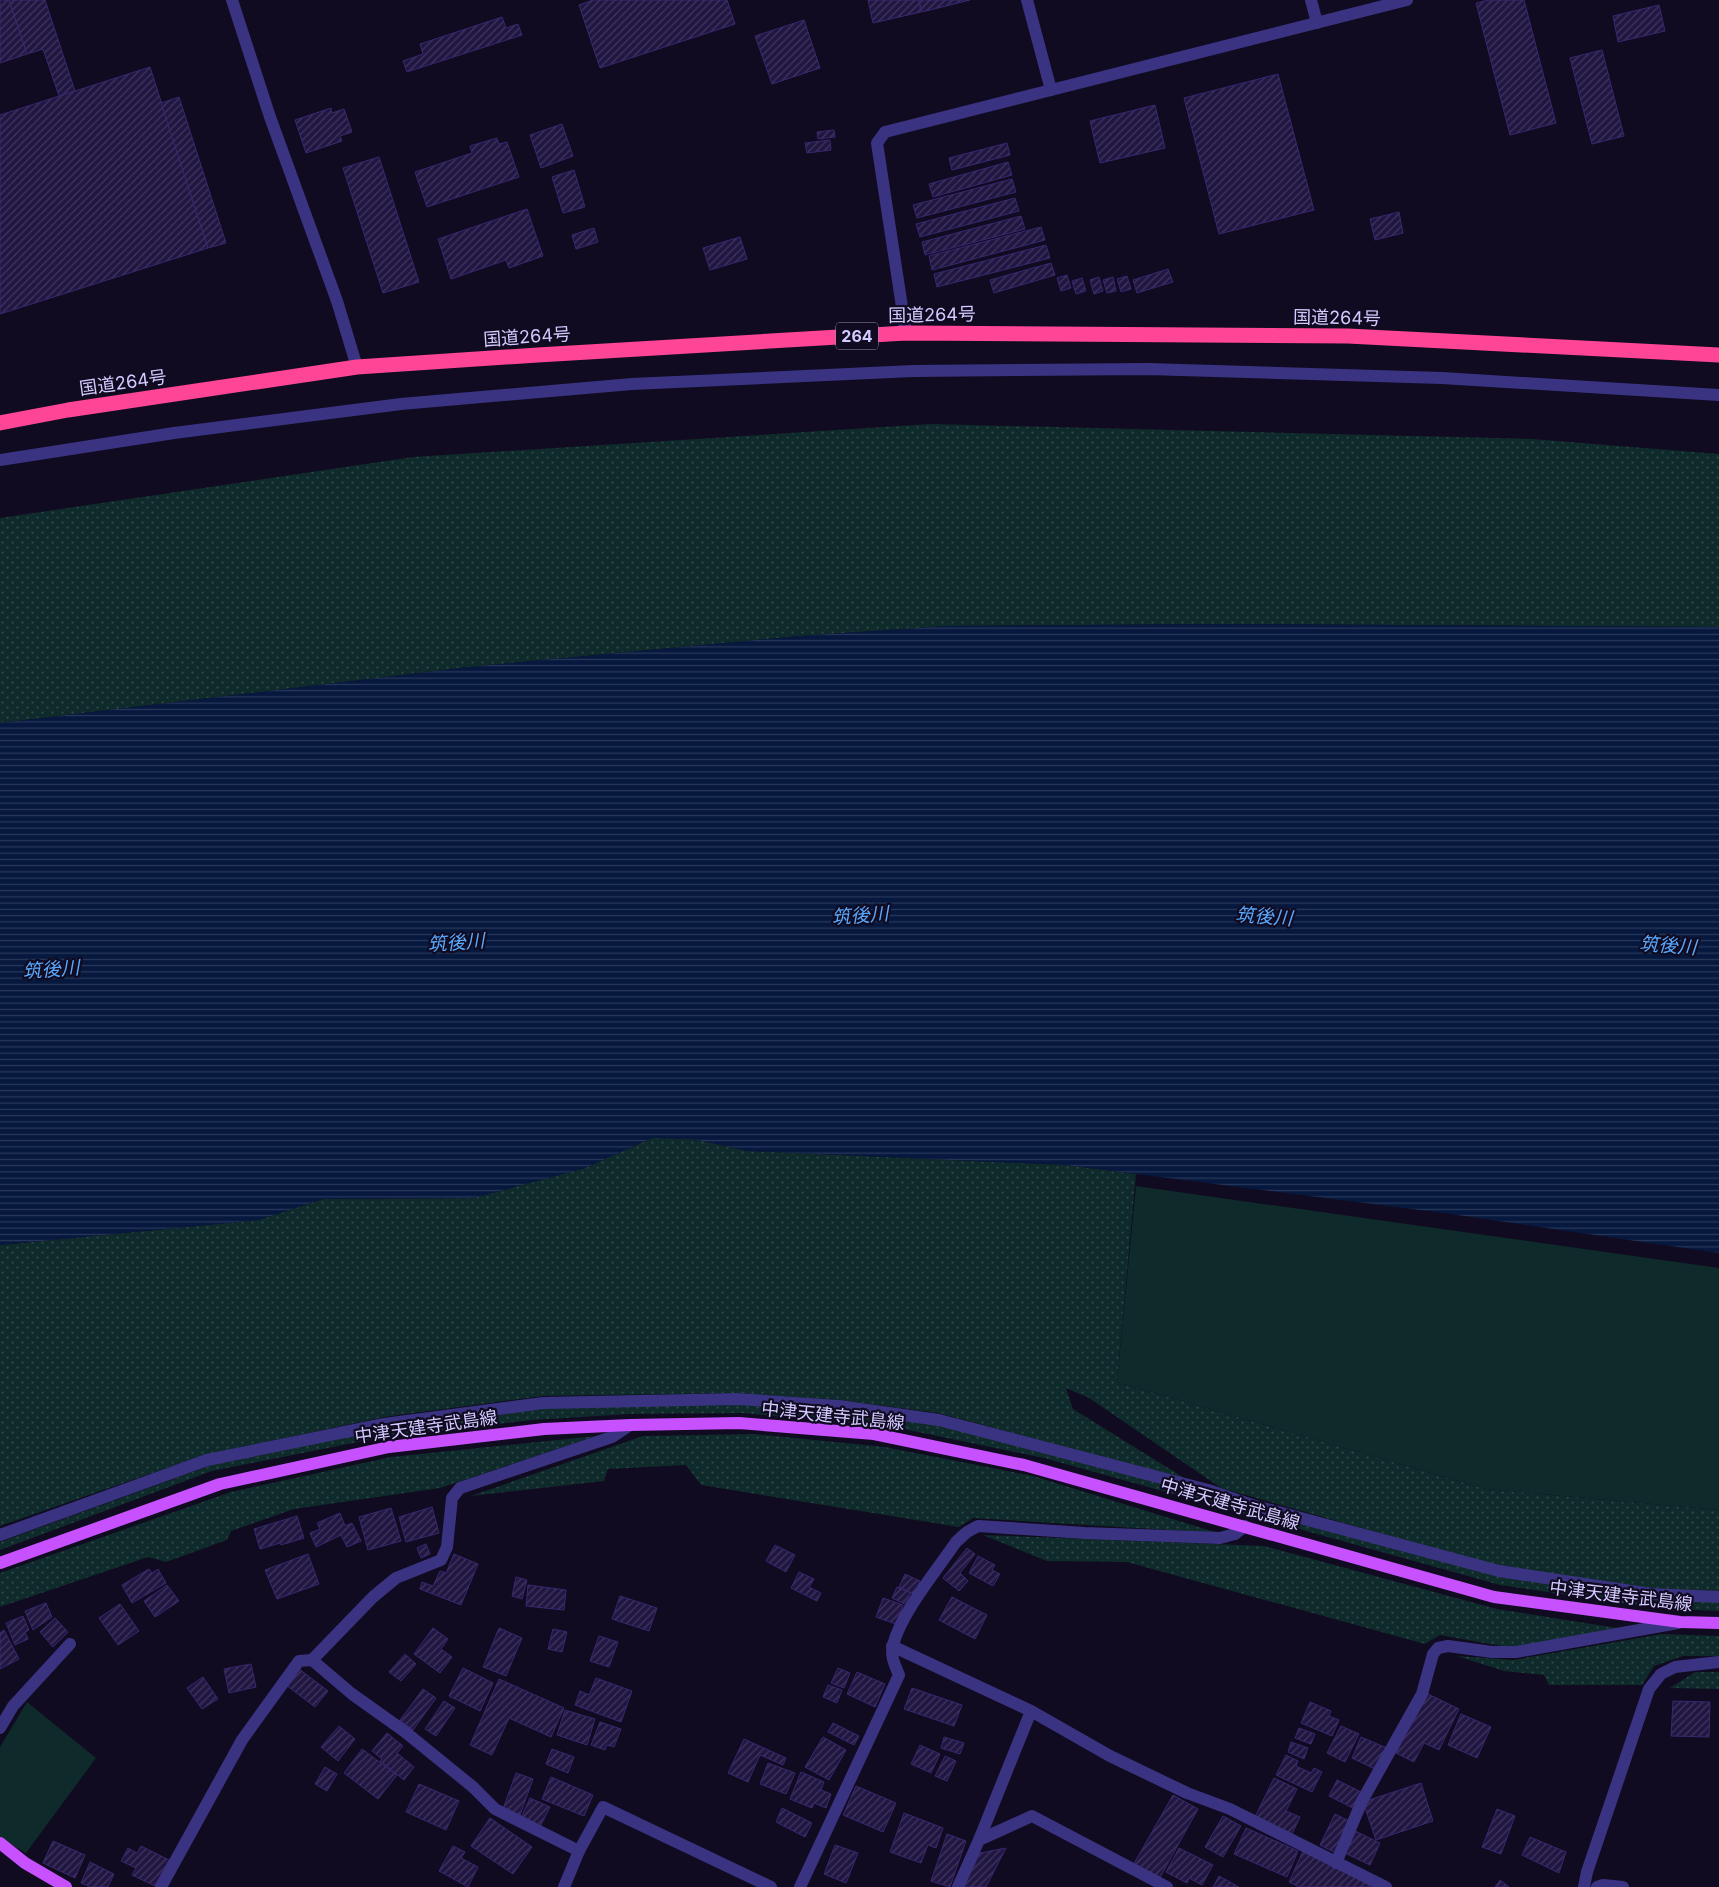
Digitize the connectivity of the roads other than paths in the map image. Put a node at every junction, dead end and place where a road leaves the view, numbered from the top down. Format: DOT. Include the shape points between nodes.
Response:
graph roads {
  1 [pos="232,0"];
  2 [pos="1027,0"];
  3 [pos="1311,0"];
  4 [pos="1407,0"];
  5 [pos="1317,23"];
  6 [pos="1051,90"];
  7 [pos="906,333"];
  8 [pos="1719,355"];
  9 [pos="357,367"];
  10 [pos="1719,395"];
  11 [pos="0,422"];
  12 [pos="0,460"];
  13 [pos="630,1425"];
  14 [pos="1245,1526"];
  15 [pos="0,1535"];
  16 [pos="0,1563"];
  17 [pos="1719,1597"];
  18 [pos="1680,1622"];
  19 [pos="1719,1623"];
  20 [pos="70,1644"];
  21 [pos="892,1646"];
  22 [pos="312,1660"];
  23 [pos="1719,1662"];
  24 [pos="1031,1711"];
  25 [pos="0,1728"];
  26 [pos="979,1840"];
  27 [pos="0,1844"];
  28 [pos="580,1851"];
  29 [pos="1336,1863"];
  30 [pos="66,1887"];
  31 [pos="161,1887"];
  32 [pos="564,1887"];
  33 [pos="771,1887"];
  34 [pos="800,1887"];
  35 [pos="958,1887"];
  36 [pos="1166,1887"];
  37 [pos="1386,1887"];
  38 [pos="1584,1887"];
  39 [pos="1597,1887"];
  40 [pos="1623,1887"];
  1 -- 9 [label="street"];
  2 -- 6 [label="street"];
  3 -- 5 [label="street"];
  4 -- 5 [label="street"];
  5 -- 6 [label="street"];
  6 -- 7 [label="street" via="885,132 878,143"];
  7 -- 8 [label="highway, 国道264号 / 264" via="1348,336"];
  7 -- 9 [label="highway, 国道264号 / 264"];
  9 -- 11 [label="highway, 国道264号 / 264"];
  10 -- 12 [label="street" via="1442,378 1148,368 913,371 632,384 400,404 174,433"];
  13 -- 14 [label="main road, 中津天建寺武島線" via="740,1423 874,1434 1024,1464"];
  13 -- 16 [label="main road, 中津天建寺武島線" via="544,1429 388,1447 220,1484"];
  13 -- 22 [label="street" via="612,1437 460,1488 452,1498 447,1548 441,1560 396,1578"];
  14 -- 18 [label="main road, 中津天建寺武島線" via="1494,1597"];
  14 -- 21 [label="street" via="1235,1534 1220,1538 978,1526 956,1542 902,1620"];
  15 -- 17 [label="street" via="207,1460 384,1424 543,1403 737,1399 838,1406 939,1420 1208,1490 1252,1505 1498,1571 1652,1594"];
  18 -- 19 [label="main road, 中津天建寺武島線"];
  18 -- 29 [label="street" via="1516,1652 1448,1646 1438,1648 1433,1654 1422,1694 1362,1801"];
  20 -- 25 [label="street" via="13,1706"];
  21 -- 24 [label="street"];
  21 -- 34 [label="street" via="892,1660 899,1675"];
  22 -- 28 [label="street" via="473,1787 495,1809"];
  22 -- 31 [label="street" via="299,1661 242,1740"];
  23 -- 38 [label="street" via="1675,1667 1661,1674 1648,1689"];
  24 -- 26 [label="street"];
  24 -- 29 [label="street" via="1110,1756 1187,1793 1230,1809"];
  26 -- 35 [label="street"];
  26 -- 36 [label="street" via="1032,1816"];
  27 -- 30 [label="main road"];
  28 -- 32 [label="street"];
  28 -- 33 [label="street" via="603,1807"];
  29 -- 37 [label="street"];
  39 -- 40 [label="street"];
}
